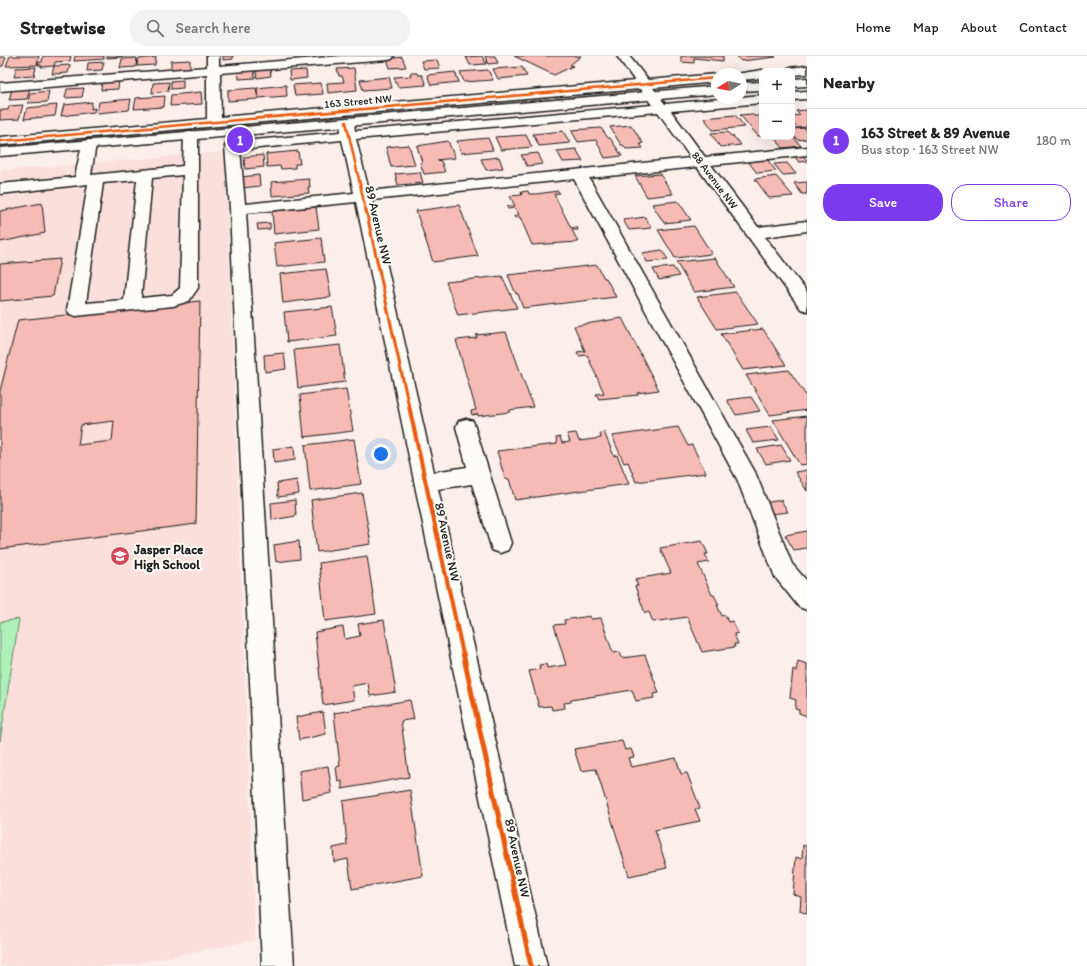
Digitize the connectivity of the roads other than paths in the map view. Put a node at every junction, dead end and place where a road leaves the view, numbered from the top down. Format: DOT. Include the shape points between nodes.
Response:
graph roads {
  1 [pos="213,56"];
  2 [pos="388,56"];
  3 [pos="623,56"];
  4 [pos="214,70"];
  5 [pos="807,70"];
  6 [pos="795,71"];
  7 [pos="759,74"];
  8 [pos="747,75"];
  9 [pos="711,79"];
  10 [pos="807,82"];
  11 [pos="795,83"];
  12 [pos="759,86"];
  13 [pos="747,87"];
  14 [pos="0,88"];
  15 [pos="647,90"];
  16 [pos="711,90"];
  17 [pos="807,95"];
  18 [pos="795,96"];
  19 [pos="759,99"];
  20 [pos="661,108"];
  21 [pos="214,122"];
  22 [pos="347,129"];
  23 [pos="191,135"];
  24 [pos="0,141"];
  25 [pos="89,144"];
  26 [pos="807,151"];
  27 [pos="0,152"];
  28 [pos="701,162"];
  29 [pos="190,170"];
  30 [pos="145,174"];
  31 [pos="580,174"];
  32 [pos="89,180"];
  33 [pos="0,189"];
  34 [pos="362,196"];
  35 [pos="238,209"];
  36 [pos="807,226"];
  37 [pos="754,233"];
  38 [pos="132,305"];
  39 [pos="807,305"];
  40 [pos="466,427"];
  41 [pos="480,474"];
  42 [pos="425,482"];
  43 [pos="500,543"];
  44 [pos="807,599"];
  45 [pos="278,966"];
  46 [pos="531,966"];
  1 -- 4 [label="street"];
  2 -- 4 [label="street"];
  3 -- 15 [label="street, 88 Avenue NW"];
  4 -- 14 [label="street"];
  4 -- 21 [label="street"];
  5 -- 6 [label="street"];
  7 -- 8 [label="street"];
  9 -- 15 [label="street, 163 Street NW"];
  10 -- 11 [label="street"];
  12 -- 13 [label="street"];
  15 -- 16 [label="street, 163 Street NW"];
  15 -- 20 [label="street, 88 Avenue NW"];
  15 -- 21 [label="street, 163 Street NW"];
  15 -- 22 [label="street, 163 Street NW"];
  17 -- 18 [label="street"];
  19 -- 20 [label="street, 163 Street NW"];
  20 -- 22 [label="street, 163 Street NW"];
  20 -- 28 [label="street, 88 Avenue NW"];
  21 -- 24 [label="street, 163 Street NW"];
  22 -- 23 [label="street, 163 Street NW"];
  22 -- 34 [label="street, 89 Avenue NW"];
  22 -- 35 [label="street, 163 Street NW" via="232,146"];
  23 -- 25 [label="street, 163 Street NW"];
  23 -- 29 [label="street"];
  25 -- 27 [label="street, 163 Street NW"];
  25 -- 32 [label="street"];
  26 -- 28 [label="street"];
  28 -- 31 [label="street"];
  28 -- 37 [label="street, 88 Avenue NW"];
  29 -- 30 [label="street"];
  29 -- 38 [label="street" via="187,294 179,300"];
  30 -- 32 [label="street"];
  30 -- 38 [label="street"];
  31 -- 34 [label="street"];
  31 -- 44 [label="street" via="747,478 783,570"];
  32 -- 33 [label="street"];
  32 -- 38 [label="street" via="76,310"];
  34 -- 35 [label="street"];
  34 -- 42 [label="street, 89 Avenue NW"];
  35 -- 45 [label="street"];
  36 -- 37 [label="street"];
  37 -- 39 [label="street, 88 Avenue NW"];
  40 -- 41 [label="street"];
  41 -- 42 [label="street"];
  41 -- 43 [label="street"];
  42 -- 46 [label="street, 89 Avenue NW"];
}
